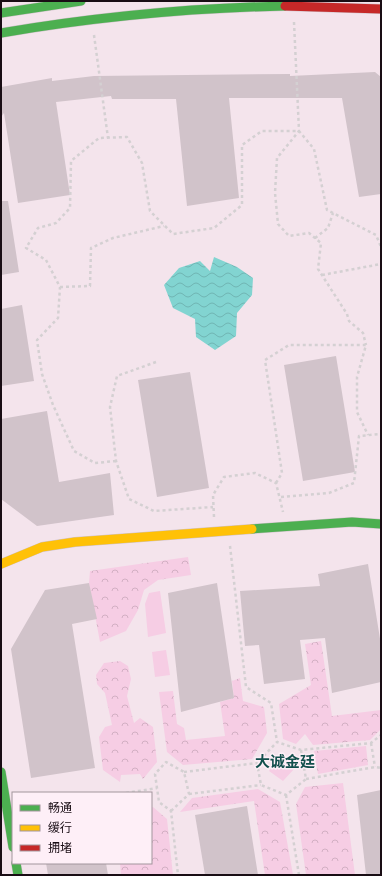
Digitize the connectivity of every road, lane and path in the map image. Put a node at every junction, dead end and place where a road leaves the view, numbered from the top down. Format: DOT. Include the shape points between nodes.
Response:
graph roads {
  1 [pos="82,1"];
  2 [pos="293,5"];
  3 [pos="381,9"];
  4 [pos="1,13"];
  5 [pos="91,19"];
  6 [pos="1,33"];
  7 [pos="299,131"];
  8 [pos="108,138"];
  9 [pos="333,213"];
  10 [pos="164,226"];
  11 [pos="314,238"];
  12 [pos="381,247"];
  13 [pos="381,264"];
  14 [pos="322,275"];
  15 [pos="60,287"];
  16 [pos="366,345"];
  17 [pos="156,362"];
  18 [pos="381,434"];
  19 [pos="368,435"];
  20 [pos="116,461"];
  21 [pos="276,483"];
  22 [pos="281,498"];
  23 [pos="214,507"];
  24 [pos="381,524"];
  25 [pos="284,526"];
  26 [pos="229,530"];
  27 [pos="216,531"];
  28 [pos="1,564"];
  29 [pos="381,735"];
  30 [pos="277,742"];
  31 [pos="371,743"];
  32 [pos="301,750"];
  33 [pos="257,763"];
  34 [pos="375,767"];
  35 [pos="381,768"];
  36 [pos="1,772"];
  37 [pos="184,772"];
  38 [pos="306,779"];
  39 [pos="261,785"];
  40 [pos="157,788"];
  41 [pos="132,792"];
  42 [pos="189,794"];
  43 [pos="286,795"];
  44 [pos="171,811"];
  45 [pos="12,841"];
  46 [pos="16,864"];
  47 [pos="18,875"];
  48 [pos="178,875"];
  49 [pos="299,875"];
  1 -- 4 [label="street"];
  2 -- 3 [label="street"];
  2 -- 5 [label="street" via="217,6"];
  2 -- 7 [label="path"];
  5 -- 6 [label="street"];
  5 -- 8 [label="path"];
  7 -- 9 [label="path" via="314,149 327,210"];
  7 -- 10 [label="path" via="262,131 242,145 242,205 214,228 173,234"];
  7 -- 11 [label="path" via="277,158 274,193 278,224 289,236 308,233"];
  8 -- 10 [label="path" via="127,137 142,163 150,211"];
  8 -- 15 [label="path" via="99,138 71,161 70,208 56,223 38,228 26,248 46,260"];
  9 -- 11 [label="path" via="328,228"];
  9 -- 12 [label="path" via="376,235"];
  10 -- 15 [label="path" via="114,238 91,248 90,286"];
  11 -- 14 [label="path" via="321,243 318,269"];
  13 -- 14 [label="path"];
  14 -- 16 [label="path" via="349,321 363,333"];
  15 -- 20 [label="path" via="58,318 37,340 42,374 74,451 95,463"];
  16 -- 19 [label="path" via="357,377 357,412"];
  16 -- 21 [label="path" via="289,345 265,360 282,473"];
  17 -- 20 [label="path" via="117,376 110,407"];
  18 -- 19 [label="path"];
  19 -- 22 [label="path" via="359,436 354,483 329,493"];
  20 -- 23 [label="path" via="129,499 154,511"];
  21 -- 22 [label="path"];
  21 -- 23 [label="path" via="255,474 224,477 213,495"];
  22 -- 25 [label="path"];
  23 -- 27 [label="path"];
  24 -- 25 [label="street" via="352,522"];
  25 -- 26 [label="street"];
  26 -- 27 [label="street"];
  26 -- 30 [label="path" via="246,687 271,703"];
  27 -- 28 [label="street" via="42,547"];
  29 -- 31 [label="path"];
  30 -- 32 [label="path"];
  30 -- 33 [label="path"];
  31 -- 32 [label="path"];
  31 -- 34 [label="path"];
  32 -- 38 [label="path"];
  33 -- 37 [label="path"];
  33 -- 39 [label="path"];
  34 -- 35 [label="path"];
  34 -- 38 [label="path"];
  36 -- 45 [label="street"];
  37 -- 40 [label="path" via="166,762 155,774"];
  37 -- 42 [label="path"];
  38 -- 43 [label="path"];
  39 -- 42 [label="path"];
  39 -- 43 [label="path"];
  40 -- 41 [label="path"];
  40 -- 44 [label="path" via="158,802"];
  42 -- 44 [label="path"];
  43 -- 49 [label="path"];
  44 -- 48 [label="path"];
  46 -- 47 [label="street"];
}
